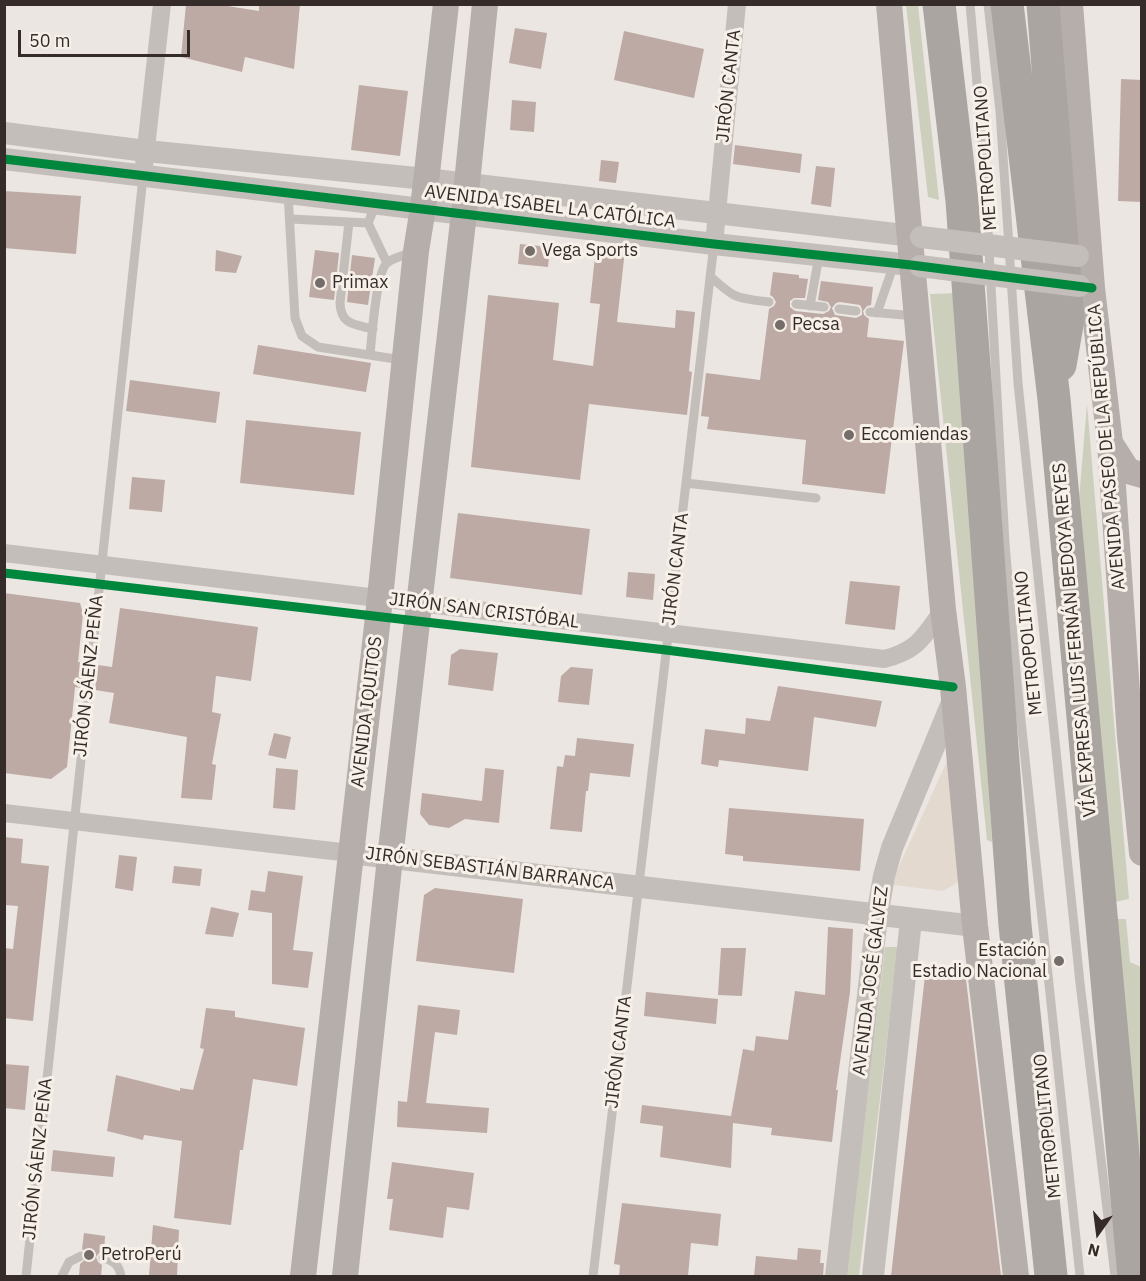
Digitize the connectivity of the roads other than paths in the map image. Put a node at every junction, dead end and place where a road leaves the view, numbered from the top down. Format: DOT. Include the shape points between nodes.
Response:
graph roads {
  1 [pos="162,4"];
  2 [pos="446,4"];
  3 [pos="485,4"];
  4 [pos="737,4"];
  5 [pos="889,4"];
  6 [pos="939,4"];
  7 [pos="970,4"];
  8 [pos="988,4"];
  9 [pos="1006,4"];
  10 [pos="1043,4"];
  11 [pos="1070,4"];
  12 [pos="4,133"];
  13 [pos="146,151"];
  14 [pos="4,159"];
  15 [pos="143,175"];
  16 [pos="426,179"];
  17 [pos="466,184"];
  18 [pos="288,193"];
  19 [pos="423,208"];
  20 [pos="372,213"];
  21 [pos="464,213"];
  22 [pos="717,213"];
  23 [pos="291,219"];
  24 [pos="349,222"];
  25 [pos="915,236"];
  26 [pos="714,244"];
  27 [pos="416,251"];
  28 [pos="819,256"];
  29 [pos="1084,257"];
  30 [pos="387,263"];
  31 [pos="909,264"];
  32 [pos="710,276"];
  33 [pos="1086,287"];
  34 [pos="769,302"];
  35 [pos="796,304"];
  36 [pos="810,306"];
  37 [pos="824,307"];
  38 [pos="839,309"];
  39 [pos="856,311"];
  40 [pos="916,316"];
  41 [pos="373,329"];
  42 [pos="370,354"];
  43 [pos="405,360"];
  44 [pos="1054,399"];
  45 [pos="1110,442"];
  46 [pos="1142,475"];
  47 [pos="686,483"];
  48 [pos="816,498"];
  49 [pos="4,554"];
  50 [pos="101,565"];
  51 [pos="379,598"];
  52 [pos="420,603"];
  53 [pos="943,610"];
  54 [pos="668,633"];
  55 [pos="954,698"];
  56 [pos="1142,706"];
  57 [pos="1130,736"];
  58 [pos="4,813"];
  59 [pos="73,821"];
  60 [pos="350,853"];
  61 [pos="1142,853"];
  62 [pos="390,858"];
  63 [pos="639,887"];
  64 [pos="877,916"];
  65 [pos="911,920"];
  66 [pos="975,926"];
  67 [pos="81,1256"];
  68 [pos="103,1258"];
  69 [pos="26,1276"];
  70 [pos="62,1276"];
  71 [pos="121,1276"];
  72 [pos="303,1276"];
  73 [pos="345,1276"];
  74 [pos="593,1276"];
  75 [pos="836,1276"];
  76 [pos="873,1276"];
  77 [pos="1016,1276"];
  78 [pos="1051,1276"];
  79 [pos="1080,1276"];
  80 [pos="1115,1276"];
  81 [pos="1134,1276"];
  1 -- 13 [label="street, JIRÓN SÁENZ PEÑA"];
  2 -- 16 [label="main road, AVENIDA IQUITOS"];
  3 -- 17 [label="main road"];
  4 -- 22 [label="street, JIRÓN CANTA"];
  5 -- 25 [label="main road"];
  6 -- 78 [label="highway" via="962,201 1015,925"];
  7 -- 79 [label="lane, METROPOLITANO" via="985,175 1005,544"];
  8 -- 80 [label="lane, METROPOLITANO" via="1000,111 1021,406 1080,983"];
  9 -- 44 [label="highway, VÍA EXPRESA LUIS FERNÁN BEDOYA REYES"];
  10 -- 44 [label="highway" via="1068,319"];
  11 -- 29 [label="main road, AVENIDA PASEO DE LA REPÚBLICA"];
  12 -- 13 [label="street, AVENIDA ISABEL LA CATÓLICA"];
  13 -- 15 [label="street, JIRÓN SÁENZ PEÑA"];
  13 -- 16 [label="street, AVENIDA ISABEL LA CATÓLICA"];
  14 -- 15 [label="street, AVENIDA ISABEL LA CATÓLICA"];
  15 -- 18 [label="street, AVENIDA ISABEL LA CATÓLICA"];
  15 -- 50 [label="lane, JIRÓN SÁENZ PEÑA"];
  16 -- 17 [label="street, AVENIDA ISABEL LA CATÓLICA"];
  16 -- 19 [label="main road, AVENIDA IQUITOS"];
  17 -- 21 [label="main road"];
  17 -- 22 [label="street, AVENIDA ISABEL LA CATÓLICA"];
  18 -- 20 [label="street, AVENIDA ISABEL LA CATÓLICA"];
  18 -- 23 [label="lane"];
  19 -- 20 [label="street, AVENIDA ISABEL LA CATÓLICA"];
  19 -- 21 [label="street, AVENIDA ISABEL LA CATÓLICA"];
  19 -- 27 [label="main road, AVENIDA IQUITOS"];
  20 -- 24 [label="lane"];
  20 -- 30 [label="lane"];
  21 -- 26 [label="street, AVENIDA ISABEL LA CATÓLICA"];
  21 -- 52 [label="main road"];
  22 -- 25 [label="street, AVENIDA ISABEL LA CATÓLICA"];
  22 -- 26 [label="street, JIRÓN CANTA"];
  23 -- 24 [label="lane"];
  23 -- 42 [label="lane" via="295,318 302,336 318,348"];
  24 -- 41 [label="lane" via="340,314 349,323"];
  25 -- 29 [label="street, AVENIDA ISABEL LA CATÓLICA, bridge"];
  25 -- 31 [label="main road"];
  26 -- 28 [label="street, AVENIDA ISABEL LA CATÓLICA"];
  26 -- 32 [label="lane, JIRÓN CANTA"];
  27 -- 30 [label="lane"];
  27 -- 43 [label="main road, AVENIDA IQUITOS"];
  28 -- 31 [label="street, AVENIDA ISABEL LA CATÓLICA"];
  28 -- 36 [label="lane"];
  29 -- 33 [label="main road, AVENIDA PASEO DE LA REPÚBLICA"];
  30 -- 41 [label="lane" via="377,293"];
  31 -- 33 [label="street, AVENIDA ISABEL LA CATÓLICA, bridge"];
  31 -- 40 [label="main road"];
  31 -- 40 [label="lane" via="873,313"];
  32 -- 34 [label="lane" via="738,298"];
  32 -- 47 [label="lane, JIRÓN CANTA"];
  33 -- 45 [label="main road, AVENIDA PASEO DE LA REPÚBLICA"];
  35 -- 36 [label="lane"];
  36 -- 37 [label="lane"];
  38 -- 39 [label="lane"];
  40 -- 53 [label="main road"];
  41 -- 42 [label="lane"];
  42 -- 43 [label="lane"];
  43 -- 51 [label="main road, AVENIDA IQUITOS"];
  44 -- 81 [label="highway, VÍA EXPRESA LUIS FERNÁN BEDOYA REYES"];
  45 -- 46 [label="main road" via="1128,471"];
  45 -- 57 [label="main road, AVENIDA PASEO DE LA REPÚBLICA"];
  47 -- 48 [label="lane"];
  47 -- 54 [label="lane, JIRÓN CANTA"];
  49 -- 50 [label="street, JIRÓN SAN CRISTÓBAL"];
  50 -- 51 [label="street, JIRÓN SAN CRISTÓBAL"];
  50 -- 59 [label="lane, JIRÓN SÁENZ PEÑA"];
  51 -- 52 [label="street, JIRÓN SAN CRISTÓBAL"];
  51 -- 60 [label="main road, AVENIDA IQUITOS"];
  52 -- 54 [label="street, JIRÓN SAN CRISTÓBAL"];
  52 -- 62 [label="main road"];
  53 -- 54 [label="street, JIRÓN SAN CRISTÓBAL" via="917,645 885,659"];
  53 -- 55 [label="main road"];
  54 -- 63 [label="lane, JIRÓN CANTA"];
  55 -- 64 [label="street, AVENIDA JOSÉ GÁLVEZ" via="892,848"];
  55 -- 66 [label="main road"];
  56 -- 57 [label="street"];
  57 -- 61 [label="main road, AVENIDA PASEO DE LA REPÚBLICA"];
  58 -- 59 [label="street, JIRÓN SEBASTIÁN BARRANCA"];
  59 -- 60 [label="street, JIRÓN SEBASTIÁN BARRANCA"];
  59 -- 69 [label="lane, JIRÓN SÁENZ PEÑA"];
  60 -- 62 [label="street, JIRÓN SEBASTIÁN BARRANCA"];
  60 -- 72 [label="main road, AVENIDA IQUITOS"];
  62 -- 63 [label="street, JIRÓN SEBASTIÁN BARRANCA"];
  62 -- 73 [label="main road"];
  63 -- 64 [label="street, JIRÓN SEBASTIÁN BARRANCA"];
  63 -- 74 [label="lane, JIRÓN CANTA"];
  64 -- 65 [label="street, JIRÓN SEBASTIÁN BARRANCA"];
  64 -- 75 [label="street, AVENIDA JOSÉ GÁLVEZ"];
  65 -- 66 [label="street, JIRÓN SEBASTIÁN BARRANCA"];
  65 -- 76 [label="street, AVENIDA JOSÉ GÁLVEZ"];
  66 -- 77 [label="main road"];
  67 -- 70 [label="lane" via="69,1263"];
  68 -- 71 [label="lane" via="120,1268"];
}
